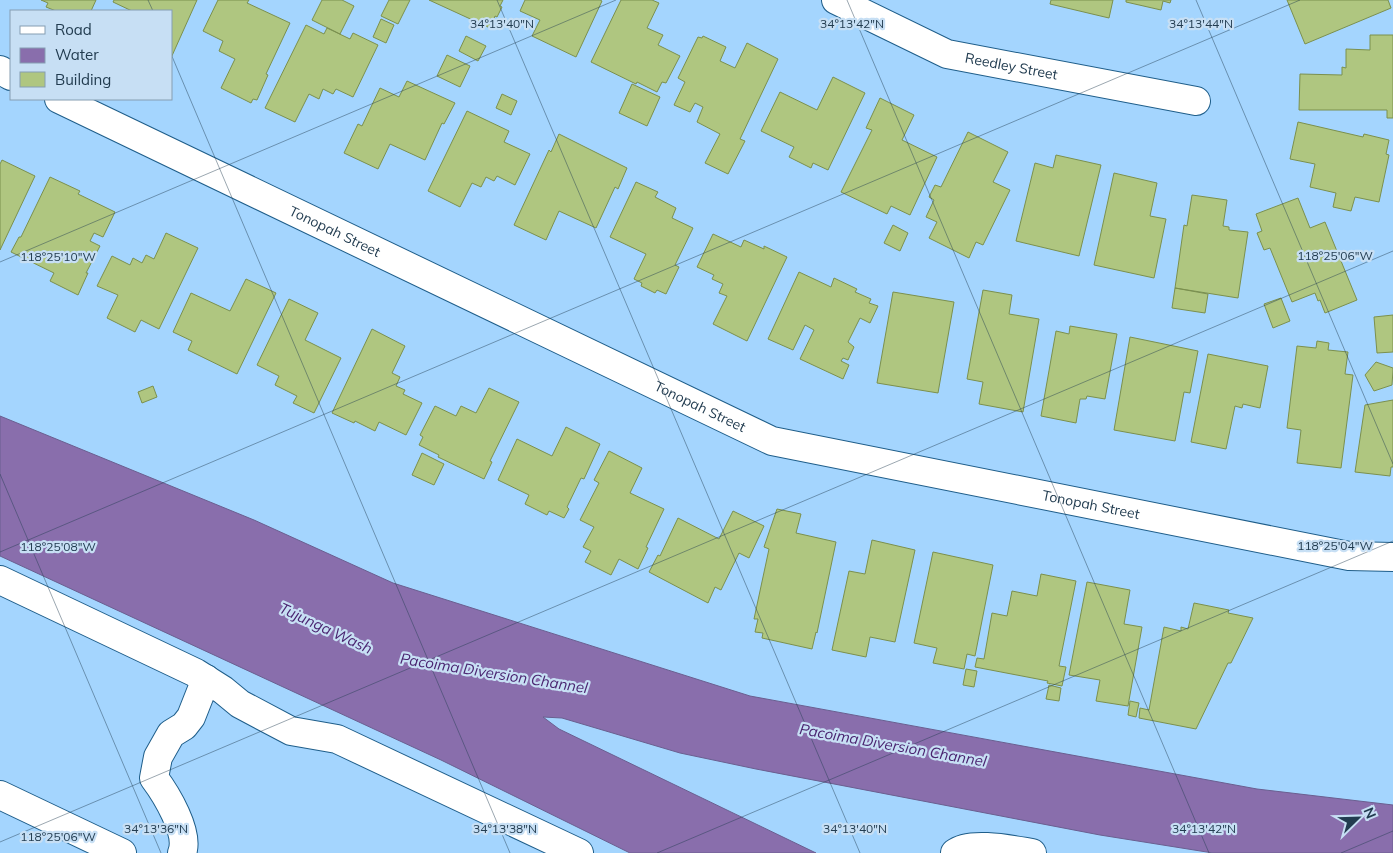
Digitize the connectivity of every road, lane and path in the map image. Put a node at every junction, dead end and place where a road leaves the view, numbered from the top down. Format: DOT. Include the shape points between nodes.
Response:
graph roads {
  1 [pos="836,0"];
  2 [pos="61,100"];
  3 [pos="1196,101"];
  4 [pos="1393,558"];
  5 [pos="0,580"];
  6 [pos="206,680"];
  7 [pos="0,795"];
  8 [pos="122,853"];
  9 [pos="182,853"];
  10 [pos="578,853"];
  11 [pos="955,853"];
  12 [pos="1032,853"];
  1 -- 3 [label="street, Reedley Street" via="947,54"];
  2 -- 4 [label="street, Tonopah Street" via="772,441 1349,556"];
  5 -- 6 [label="street"];
  6 -- 9 [label="street" via="191,717 171,734 158,757 154,778 167,796 178,821 184,848"];
  6 -- 10 [label="street" via="240,704 291,730 337,740"];
  7 -- 8 [label="street"];
  11 -- 12 [label="street" via="991,847"];
}
